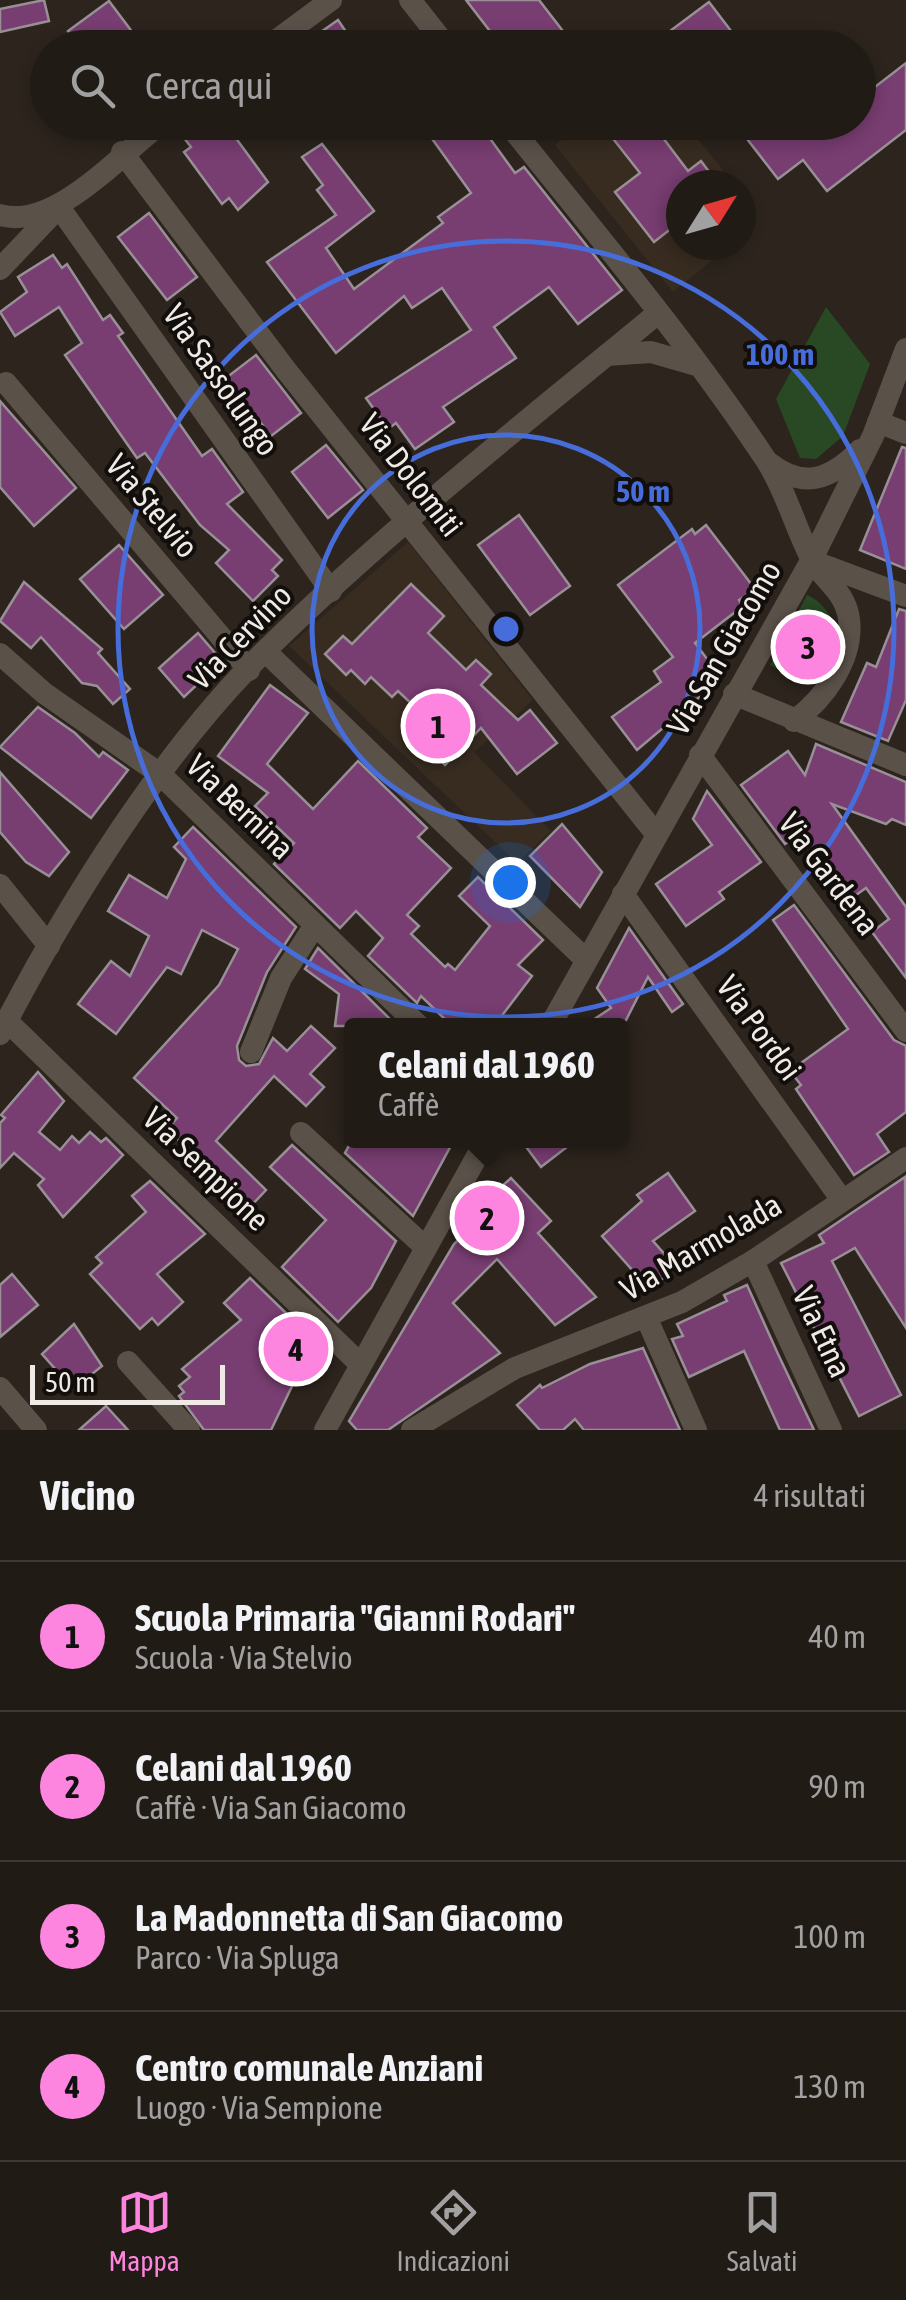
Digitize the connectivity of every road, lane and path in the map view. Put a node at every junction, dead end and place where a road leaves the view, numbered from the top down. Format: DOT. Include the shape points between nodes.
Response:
graph roads {
  1 [pos="331,0"];
  2 [pos="410,0"];
  3 [pos="290,30"];
  4 [pos="434,30"];
  5 [pos="138,140"];
  6 [pos="521,140"];
  7 [pos="122,152"];
  8 [pos="59,206"];
  9 [pos="0,215"];
  10 [pos="0,269"];
  11 [pos="658,313"];
  12 [pos="906,349"];
  13 [pos="607,355"];
  14 [pos="696,365"];
  15 [pos="6,383"];
  16 [pos="875,429"];
  17 [pos="906,433"];
  18 [pos="767,462"];
  19 [pos="406,523"];
  20 [pos="812,561"];
  21 [pos="331,591"];
  22 [pos="906,596"];
  23 [pos="265,650"];
  24 [pos="0,654"];
  25 [pos="248,670"];
  26 [pos="734,694"];
  27 [pos="794,721"];
  28 [pos="700,755"];
  29 [pos="906,765"];
  30 [pos="160,774"];
  31 [pos="656,834"];
  32 [pos="0,884"];
  33 [pos="623,894"];
  34 [pos="316,925"];
  35 [pos="50,946"];
  36 [pos="586,960"];
  37 [pos="412,1018"];
  38 [pos="554,1018"];
  39 [pos="3,1027"];
  40 [pos="906,1031"];
  41 [pos="252,1052"];
  42 [pos="301,1133"];
  43 [pos="482,1148"];
  44 [pos="904,1164"];
  45 [pos="842,1200"];
  46 [pos="426,1248"];
  47 [pos="753,1260"];
  48 [pos="647,1319"];
  49 [pos="128,1362"];
  50 [pos="361,1364"];
  51 [pos="0,1388"];
  52 [pos="416,1429"];
  53 [pos="36,1430"];
  54 [pos="188,1430"];
  55 [pos="325,1430"];
  56 [pos="696,1430"];
  57 [pos="831,1430"];
  1 -- 3 [label="street"];
  2 -- 4 [label="street"];
  5 -- 7 [label="street"];
  6 -- 11 [label="street, Via San Giacomo"];
  7 -- 8 [label="street"];
  7 -- 19 [label="street, Via Dolomiti"];
  8 -- 9 [label="street" via="26,218"];
  8 -- 10 [label="street"];
  8 -- 21 [label="street, Via Sassolungo"];
  11 -- 13 [label="street, Via Cervino"];
  11 -- 14 [label="street, Via San Giacomo"];
  12 -- 16 [label="street"];
  13 -- 14 [label="street" via="651,352"];
  13 -- 19 [label="street, Via Cervino"];
  14 -- 18 [label="street, Via San Giacomo"];
  15 -- 25 [label="street, Via Stelvio"];
  16 -- 17 [label="street"];
  16 -- 18 [label="street" via="846,464 816,480 789,477"];
  16 -- 20 [label="street"];
  18 -- 20 [label="street, Via San Giacomo"];
  19 -- 21 [label="street, Via Cervino"];
  19 -- 31 [label="street, Via Dolomiti"];
  20 -- 22 [label="street"];
  20 -- 26 [label="street, Via San Giacomo"];
  20 -- 27 [label="street" via="843,597 849,636 832,682"];
  21 -- 23 [label="street, Via Cervino"];
  23 -- 25 [label="street, Via Cervino"];
  23 -- 36 [label="street"];
  24 -- 30 [label="street, Via Bernina"];
  25 -- 30 [label="street, Via Cervino"];
  26 -- 27 [label="street"];
  26 -- 28 [label="street, Via San Giacomo"];
  27 -- 29 [label="street"];
  28 -- 31 [label="street, Via San Giacomo"];
  28 -- 40 [label="street, Via Gardena"];
  30 -- 34 [label="street, Via Bernina"];
  30 -- 35 [label="street, Via Cervino"];
  31 -- 33 [label="street, Via San Giacomo"];
  32 -- 35 [label="street"];
  33 -- 36 [label="street, Via San Giacomo"];
  33 -- 45 [label="street, Via Pordoi"];
  34 -- 37 [label="street, Via Bernina"];
  34 -- 41 [label="street" via="281,978"];
  35 -- 39 [label="street, Via Cervino"];
  36 -- 38 [label="street, Via San Giacomo"];
  39 -- 50 [label="street, Via Sempione"];
  42 -- 46 [label="street"];
  43 -- 46 [label="street"];
  44 -- 45 [label="street, Via Marmolada"];
  45 -- 47 [label="street, Via Marmolada"];
  46 -- 50 [label="street"];
  47 -- 48 [label="street, Via Marmolada"];
  47 -- 57 [label="street, Via Etna"];
  48 -- 52 [label="street, Via Marmolada" via="515,1368"];
  48 -- 56 [label="street"];
  49 -- 54 [label="street"];
  50 -- 55 [label="street"];
  51 -- 53 [label="street"];
}
